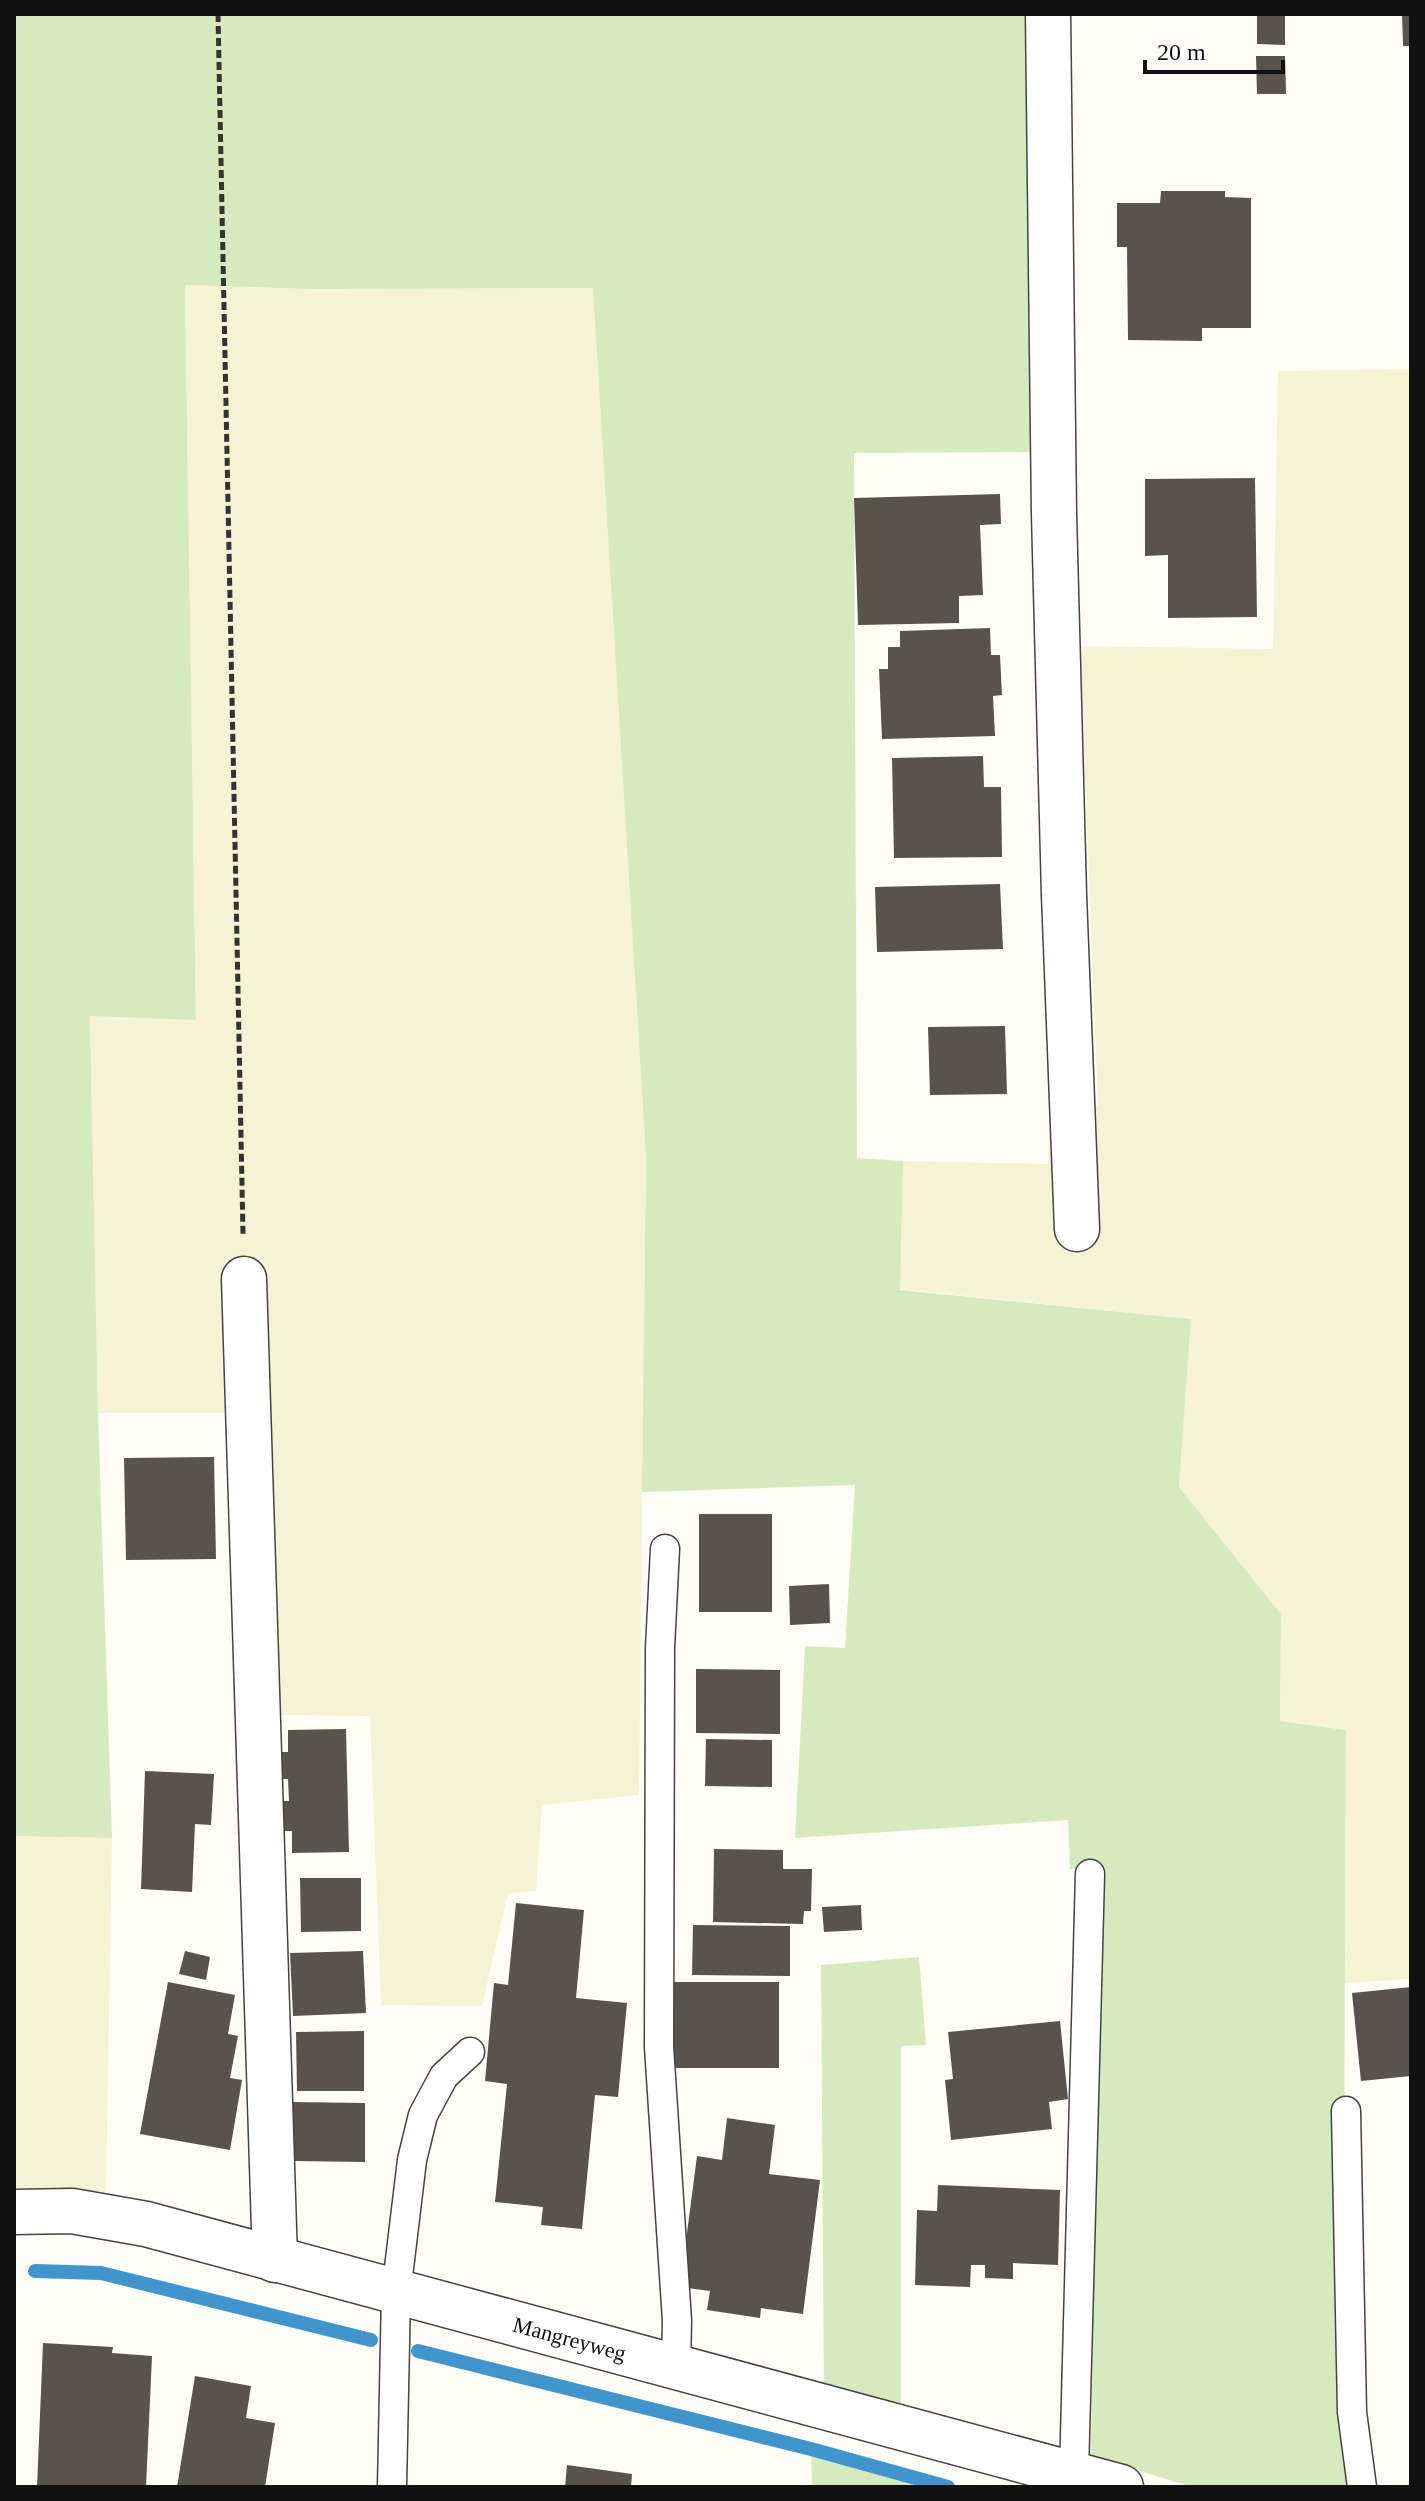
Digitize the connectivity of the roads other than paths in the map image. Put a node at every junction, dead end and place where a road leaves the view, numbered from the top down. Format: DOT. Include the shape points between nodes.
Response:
graph roads {
  1 [pos="1048,14"];
  2 [pos="1077,1229"];
  3 [pos="244,1279"];
  4 [pos="665,1549"];
  5 [pos="1090,1874"];
  6 [pos="470,2052"];
  7 [pos="1346,2111"];
  8 [pos="14,2212"];
  9 [pos="275,2260"];
  10 [pos="396,2293"];
  11 [pos="676,2368"];
  12 [pos="1074,2473"];
  13 [pos="392,2487"];
  14 [pos="1121,2487"];
  15 [pos="1362,2487"];
  1 -- 2 [label="street" via="1054,514"];
  3 -- 9 [label="street"];
  4 -- 11 [label="lane" via="659,2047"];
  5 -- 12 [label="lane"];
  6 -- 10 [label="lane" via="444,2076 423,2115 412,2160"];
  7 -- 15 [label="lane" via="1352,2412"];
  8 -- 9 [label="street, Mangreyweg" via="72,2211 146,2224"];
  9 -- 10 [label="street, Mangreyweg"];
  10 -- 11 [label="street, Mangreyweg"];
  10 -- 13 [label="lane"];
  11 -- 12 [label="street, Mangreyweg"];
  12 -- 14 [label="street, Mangreyweg"];
}
